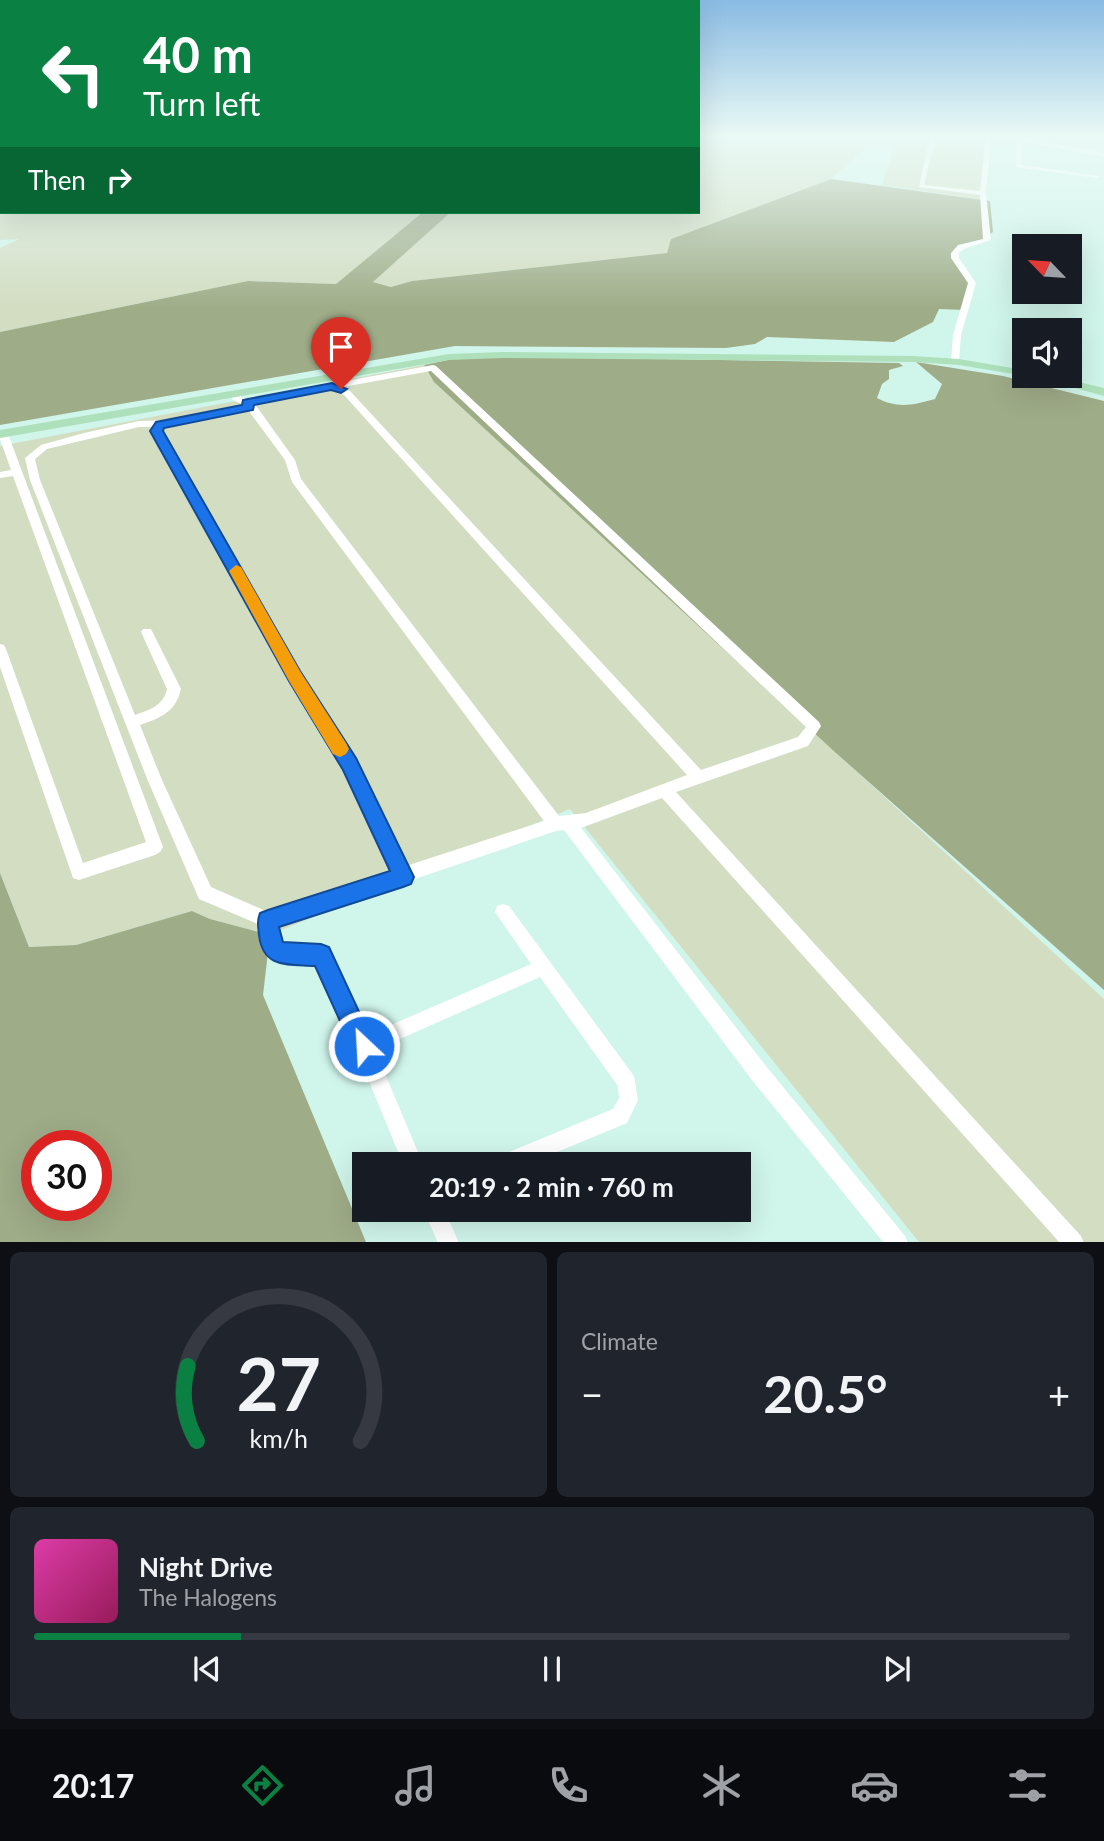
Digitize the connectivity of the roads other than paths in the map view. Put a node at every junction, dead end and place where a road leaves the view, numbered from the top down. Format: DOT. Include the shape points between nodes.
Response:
graph roads {
  1 [pos="983,193"];
  2 [pos="955,361"];
  3 [pos="421,362"];
  4 [pos="433,368"];
  5 [pos="1012,371"];
  6 [pos="332,386"];
  7 [pos="1082,387"];
  8 [pos="1104,392"];
  9 [pos="236,394"];
  10 [pos="248,405"];
  11 [pos="160,425"];
  12 [pos="1,434"];
  13 [pos="16,472"];
  14 [pos="0,475"];
  15 [pos="147,632"];
  16 [pos="0,649"];
  17 [pos="132,722"];
  18 [pos="698,777"];
  19 [pos="665,791"];
  20 [pos="562,824"];
  21 [pos="403,877"];
  22 [pos="503,912"];
  23 [pos="268,920"];
  24 [pos="542,968"];
  25 [pos="364,1046"];
  26 [pos="408,1152"];
  27 [pos="533,1152"];
  28 [pos="439,1222"];
  29 [pos="449,1242"];
  30 [pos="898,1242"];
  31 [pos="1074,1242"];
  1 -- 2 [label="street" via="987,240 955,253 972,283 957,335"];
  2 -- 3 [label="main road" via="502,355"];
  2 -- 5 [label="main road"];
  3 -- 4 [label="street"];
  3 -- 9 [label="main road"];
  4 -- 6 [label="street"];
  4 -- 18 [label="street" via="814,726 803,742"];
  6 -- 10 [label="street"];
  6 -- 18 [label="street" via="346,393"];
  7 -- 8 [label="main road"];
  9 -- 10 [label="street"];
  9 -- 12 [label="main road"];
  10 -- 11 [label="street"];
  10 -- 20 [label="street" via="290,460 296,480"];
  11 -- 17 [label="street" via="139,424 84,436 44,447 30,458"];
  11 -- 21 [label="street" via="156,431 349,764"];
  12 -- 13 [label="street"];
  13 -- 14 [label="street"];
  13 -- 16 [label="street" via="155,847 79,872"];
  15 -- 17 [label="street" via="174,690 173,698 165,709"];
  17 -- 23 [label="street" via="205,893"];
  18 -- 19 [label="street"];
  19 -- 20 [label="street"];
  19 -- 31 [label="street"];
  20 -- 21 [label="street"];
  20 -- 30 [label="street"];
  21 -- 23 [label="street"];
  22 -- 24 [label="street"];
  23 -- 25 [label="street" via="271,946 279,952 321,955"];
  24 -- 25 [label="street"];
  24 -- 27 [label="street" via="627,1083 629,1100 620,1116"];
  25 -- 26 [label="street"];
  28 -- 29 [label="street"];
}
